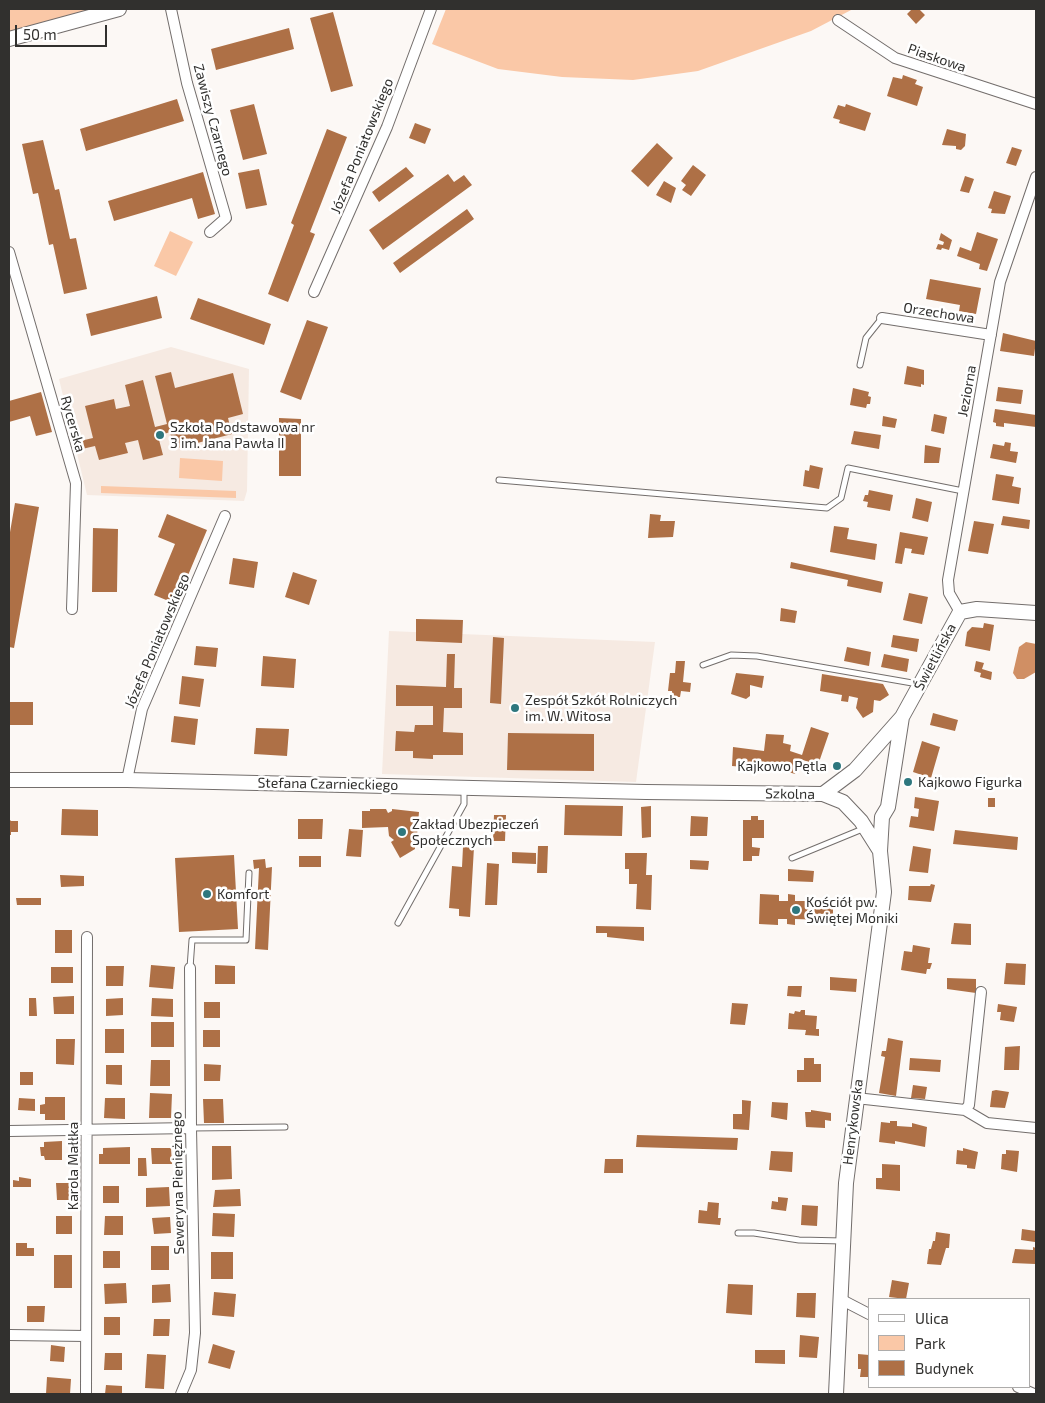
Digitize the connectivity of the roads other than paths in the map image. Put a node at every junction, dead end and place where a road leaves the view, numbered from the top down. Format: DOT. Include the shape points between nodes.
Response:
graph roads {
  1 [pos="119,9"];
  2 [pos="171,9"];
  3 [pos="431,9"];
  4 [pos="838,20"];
  5 [pos="9,39"];
  6 [pos="1036,104"];
  7 [pos="1036,177"];
  8 [pos="210,232"];
  9 [pos="9,252"];
  10 [pos="314,292"];
  11 [pos="882,318"];
  12 [pos="991,335"];
  13 [pos="860,366"];
  14 [pos="499,480"];
  15 [pos="964,491"];
  16 [pos="225,516"];
  17 [pos="72,609"];
  18 [pos="960,612"];
  19 [pos="1036,613"];
  20 [pos="703,665"];
  21 [pos="921,686"];
  22 [pos="902,717"];
  23 [pos="878,742"];
  24 [pos="897,755"];
  25 [pos="855,770"];
  26 [pos="9,780"];
  27 [pos="127,780"];
  28 [pos="464,788"];
  29 [pos="646,792"];
  30 [pos="823,794"];
  31 [pos="843,802"];
  32 [pos="882,817"];
  33 [pos="863,824"];
  34 [pos="880,851"];
  35 [pos="792,858"];
  36 [pos="249,873"];
  37 [pos="398,923"];
  38 [pos="86,937"];
  39 [pos="190,968"];
  40 [pos="981,992"];
  41 [pos="856,1098"];
  42 [pos="965,1110"];
  43 [pos="285,1127"];
  44 [pos="190,1128"];
  45 [pos="1036,1128"];
  46 [pos="86,1130"];
  47 [pos="9,1131"];
  48 [pos="738,1233"];
  49 [pos="844,1241"];
  50 [pos="842,1300"];
  51 [pos="868,1313"];
  52 [pos="9,1336"];
  53 [pos="86,1336"];
  54 [pos="1020,1388"];
  55 [pos="86,1394"];
  56 [pos="181,1394"];
  57 [pos="836,1394"];
  58 [pos="1034,1394"];
  1 -- 5 [label="street"];
  2 -- 8 [label="street, Zawiszy Czarnego" via="187,83 226,218"];
  3 -- 10 [label="street, Józefa Poniatowskiego" via="387,127"];
  4 -- 6 [label="street, Piaskowa" via="894,58"];
  7 -- 12 [label="street, Jeziorna" via="1000,282"];
  9 -- 17 [label="street, Rycerska" via="76,483"];
  11 -- 12 [label="street, Orzechowa"];
  11 -- 13 [label="lane" via="866,338"];
  12 -- 15 [label="street, Jeziorna"];
  14 -- 15 [label="lane" via="827,508 841,498 848,468"];
  15 -- 18 [label="street, Jeziorna" via="948,580 949,593"];
  16 -- 27 [label="street, Józefa Poniatowskiego" via="142,709"];
  18 -- 19 [label="street, Świetlińska" via="977,609"];
  18 -- 21 [label="street, Świetlińska"];
  20 -- 21 [label="lane" via="731,655 757,656 914,682"];
  21 -- 22 [label="street, Świetlińska"];
  22 -- 23 [label="street, Szkolna"];
  22 -- 24 [label="street, Henrykowska"];
  23 -- 24 [label="street"];
  23 -- 25 [label="street, Szkolna"];
  24 -- 32 [label="street, Henrykowska" via="888,807"];
  25 -- 30 [label="street, Szkolna"];
  25 -- 31 [label="street"];
  26 -- 27 [label="street, Stefana Czarnieckiego"];
  27 -- 28 [label="street, Stefana Czarnieckiego"];
  28 -- 29 [label="street, Stefana Czarnieckiego"];
  28 -- 37 [label="lane" via="464,804"];
  29 -- 30 [label="street, Szkolna"];
  30 -- 31 [label="street, Henrykowska"];
  31 -- 33 [label="street, Henrykowska"];
  32 -- 33 [label="street"];
  32 -- 34 [label="street, Henrykowska"];
  33 -- 34 [label="street, Henrykowska"];
  33 -- 35 [label="lane"];
  34 -- 41 [label="street, Henrykowska" via="884,892"];
  36 -- 39 [label="lane" via="246,940 192,940"];
  38 -- 46 [label="street, Karola Małłka"];
  39 -- 44 [label="street, Seweryna Pieniężnego"];
  40 -- 42 [label="street" via="969,1105"];
  41 -- 42 [label="street"];
  41 -- 49 [label="street, Henrykowska" via="846,1182"];
  42 -- 45 [label="street" via="987,1123"];
  43 -- 44 [label="lane"];
  44 -- 46 [label="street"];
  44 -- 56 [label="street, Seweryna Pieniężnego" via="195,1333 191,1370"];
  46 -- 47 [label="street"];
  46 -- 53 [label="street, Karola Małłka"];
  48 -- 49 [label="lane"];
  49 -- 50 [label="street, Henrykowska"];
  50 -- 51 [label="street"];
  50 -- 57 [label="street, Henrykowska"];
  52 -- 53 [label="street"];
  53 -- 55 [label="street, Karola Małłka"];
  54 -- 58 [label="street"];
}
